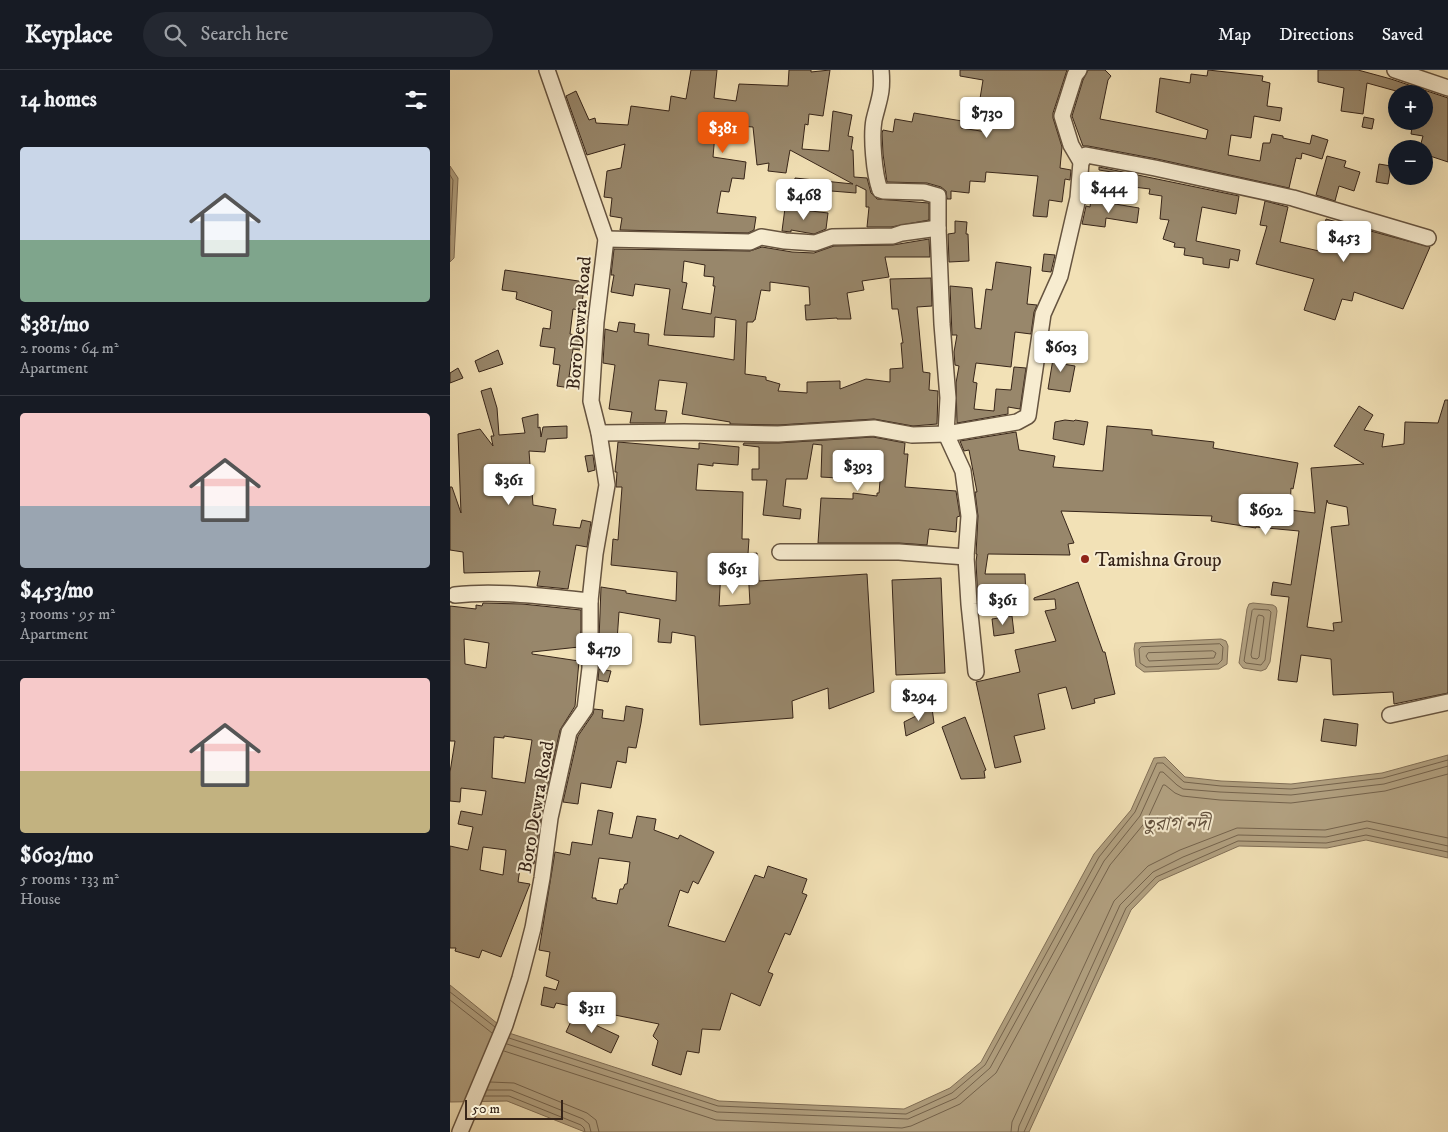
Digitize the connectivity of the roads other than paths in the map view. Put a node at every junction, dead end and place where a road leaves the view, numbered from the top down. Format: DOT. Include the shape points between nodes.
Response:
graph roads {
  1 [pos="547,70"];
  2 [pos="881,70"];
  3 [pos="1079,70"];
  4 [pos="1395,70"];
  5 [pos="1448,88"];
  6 [pos="1080,162"];
  7 [pos="938,228"];
  8 [pos="1428,238"];
  9 [pos="606,239"];
  10 [pos="599,434"];
  11 [pos="946,434"];
  12 [pos="780,552"];
  13 [pos="966,557"];
  14 [pos="455,594"];
  15 [pos="590,601"];
  16 [pos="976,672"];
  17 [pos="1448,702"];
  18 [pos="1390,716"];
  19 [pos="462,1127"];
  1 -- 9 [label="street, Boro Dewra Road"];
  2 -- 7 [label="street" via="880,103 874,121 874,154 879,186 883,191 924,192 938,196"];
  3 -- 6 [label="street" via="1062,116"];
  4 -- 5 [label="street"];
  6 -- 8 [label="street" via="1086,155 1293,198"];
  6 -- 11 [label="street" via="1078,198 1060,276 1043,314 1028,416 1018,422"];
  7 -- 9 [label="street" via="894,236 832,238 816,243 761,237 750,242"];
  7 -- 11 [label="street" via="948,398"];
  9 -- 10 [label="street, Boro Dewra Road" via="591,402"];
  10 -- 11 [label="street" via="778,434 874,428 912,435"];
  10 -- 15 [label="street, Boro Dewra Road" via="607,485 594,554"];
  11 -- 13 [label="street" via="964,471 969,516"];
  12 -- 13 [label="street" via="899,552"];
  13 -- 16 [label="street"];
  14 -- 15 [label="street" via="511,594"];
  15 -- 19 [label="street, Boro Dewra Road" via="590,668 585,708 569,732 550,818 533,928 504,1025"];
  17 -- 18 [label="street"];
}
